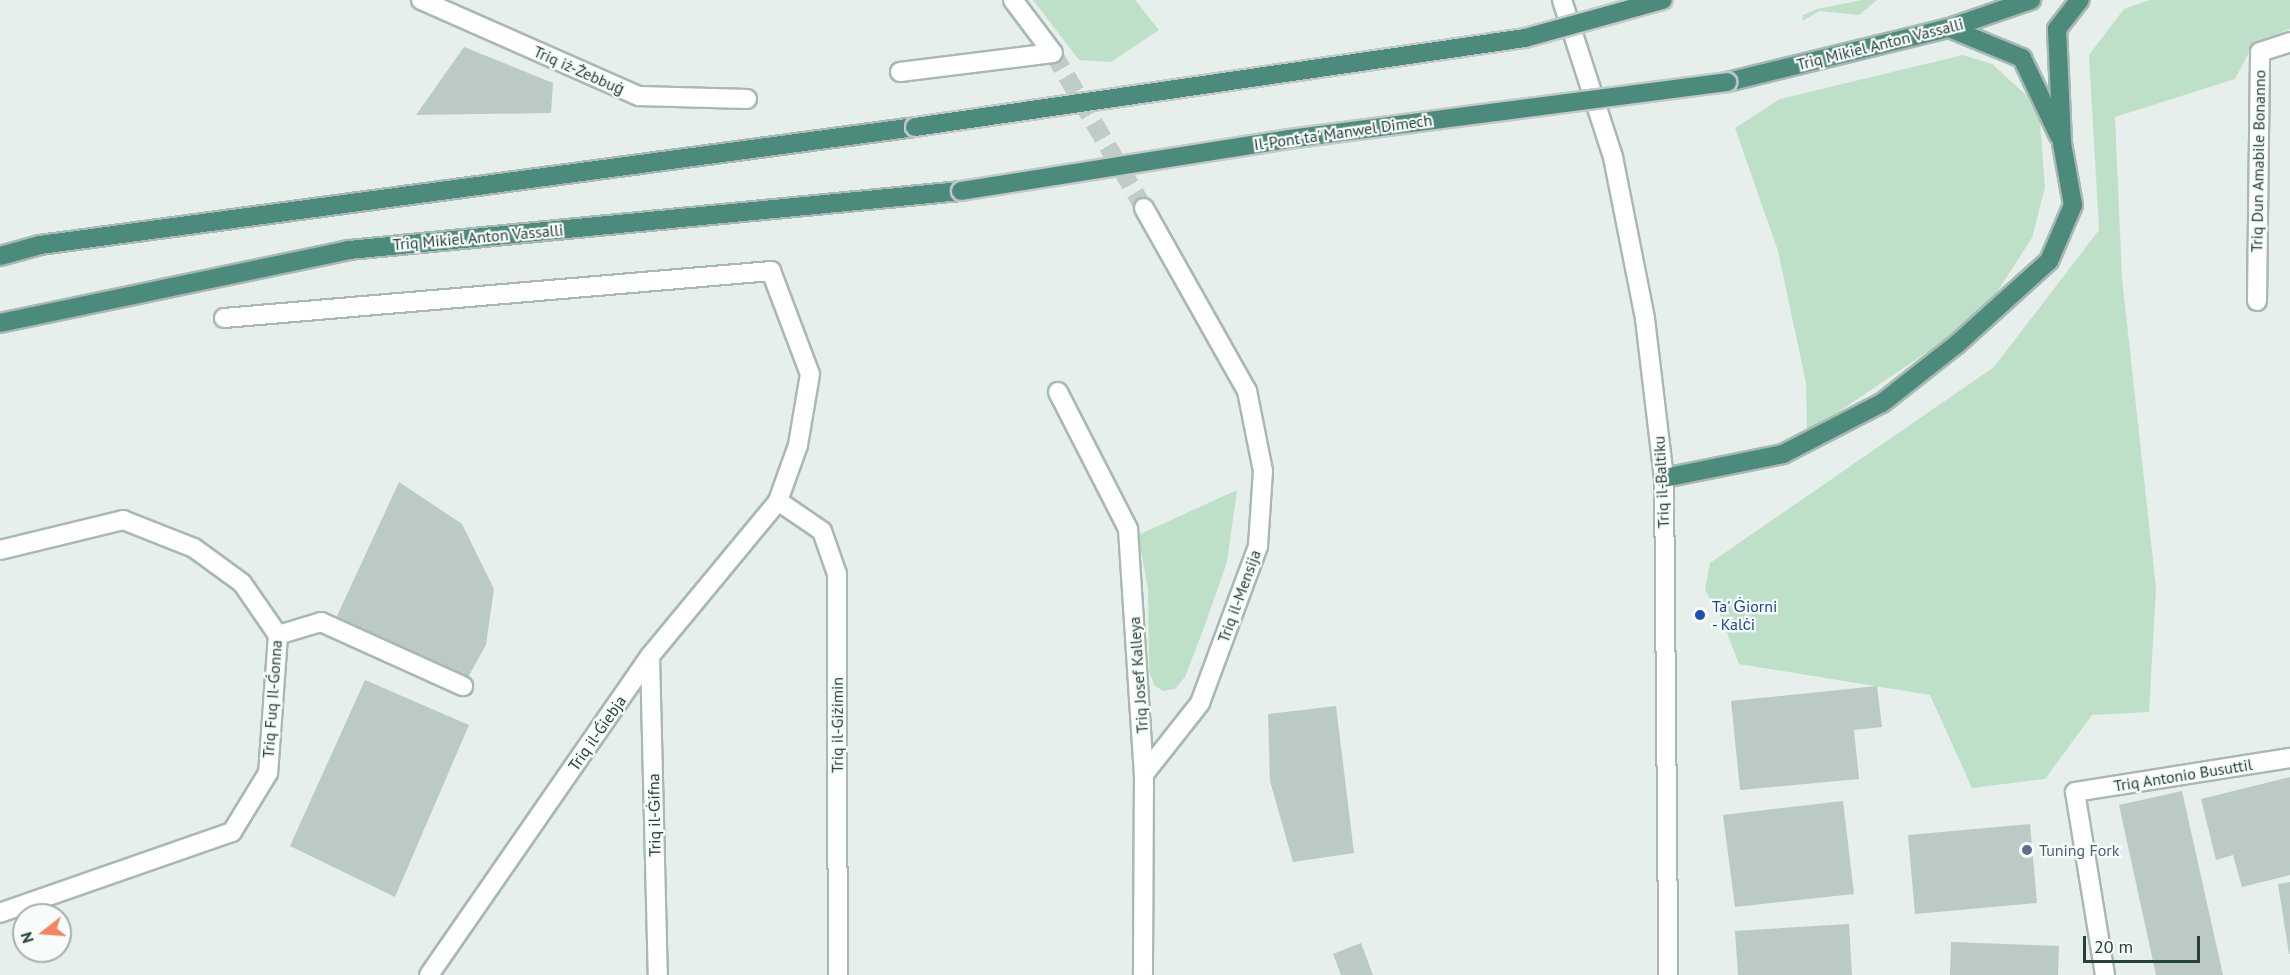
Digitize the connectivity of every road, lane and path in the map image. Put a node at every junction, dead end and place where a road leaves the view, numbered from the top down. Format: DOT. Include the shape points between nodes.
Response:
graph roads {
  1 [pos="421,0"];
  2 [pos="1013,0"];
  3 [pos="1562,0"];
  4 [pos="1664,0"];
  5 [pos="2031,0"];
  6 [pos="2080,0"];
  7 [pos="1949,28"];
  8 [pos="2290,42"];
  9 [pos="900,72"];
  10 [pos="1727,82"];
  11 [pos="747,99"];
  12 [pos="2062,143"];
  13 [pos="961,191"];
  14 [pos="1144,208"];
  15 [pos="0,256"];
  16 [pos="2257,301"];
  17 [pos="224,318"];
  18 [pos="0,323"];
  19 [pos="1058,392"];
  20 [pos="1664,478"];
  21 [pos="778,501"];
  22 [pos="0,550"];
  23 [pos="278,635"];
  24 [pos="650,656"];
  25 [pos="463,686"];
  26 [pos="2290,758"];
  27 [pos="1144,774"];
  28 [pos="0,913"];
  29 [pos="429,975"];
  30 [pos="658,975"];
  31 [pos="838,975"];
  32 [pos="1143,975"];
  33 [pos="1668,975"];
  34 [pos="2105,975"];
  1 -- 11 [label="street, Triq iż-Żebbuġ" via="639,96"];
  2 -- 9 [label="street" via="1053,53"];
  3 -- 20 [label="street, Triq il-Baltiku" via="1613,157 1645,319"];
  4 -- 15 [label="highway, bridge" via="1525,38 915,127 40,245"];
  5 -- 7 [label="highway, Triq Mikiel Anton Vassalli"];
  6 -- 12 [label="highway" via="2057,29"];
  7 -- 10 [label="highway, Triq Mikiel Anton Vassalli"];
  7 -- 12 [label="highway" via="2022,58"];
  8 -- 16 [label="street, Triq Dun Amabile Bonanno" via="2260,52"];
  10 -- 13 [label="highway, Il-Pont ta' Manwel Dimech, bridge" via="1289,139"];
  12 -- 20 [label="highway" via="2073,205 2049,261 1957,344 1882,403 1783,454"];
  13 -- 18 [label="highway, Triq Mikiel Anton Vassalli" via="349,250"];
  14 -- 27 [label="street, Triq il-Mensija" via="1247,391 1263,471 1258,546 1200,703"];
  17 -- 21 [label="street, Triq il-Ǵiebja" via="771,271 810,374 798,445"];
  19 -- 27 [label="street, Triq Josef Kalleya" via="1128,529"];
  20 -- 33 [label="street, Triq il-Baltiku"];
  21 -- 24 [label="street, Triq il-Ǵiebja"];
  21 -- 31 [label="street, Triq il-Giżimin" via="822,531 837,574"];
  22 -- 23 [label="street, Triq Fuq Il-Ǵonna" via="123,520 194,548 226,571 242,583"];
  23 -- 25 [label="street" via="321,622"];
  23 -- 28 [label="street, Triq Fuq Il-Ǵonna" via="267,773 232,832"];
  24 -- 29 [label="street, Triq il-Ǵiebja"];
  24 -- 30 [label="street, Triq il-Ġifna"];
  26 -- 34 [label="street, Triq Antonio Busuttil" via="2075,792"];
  27 -- 32 [label="street, Triq Josef Kalleya"];
}
